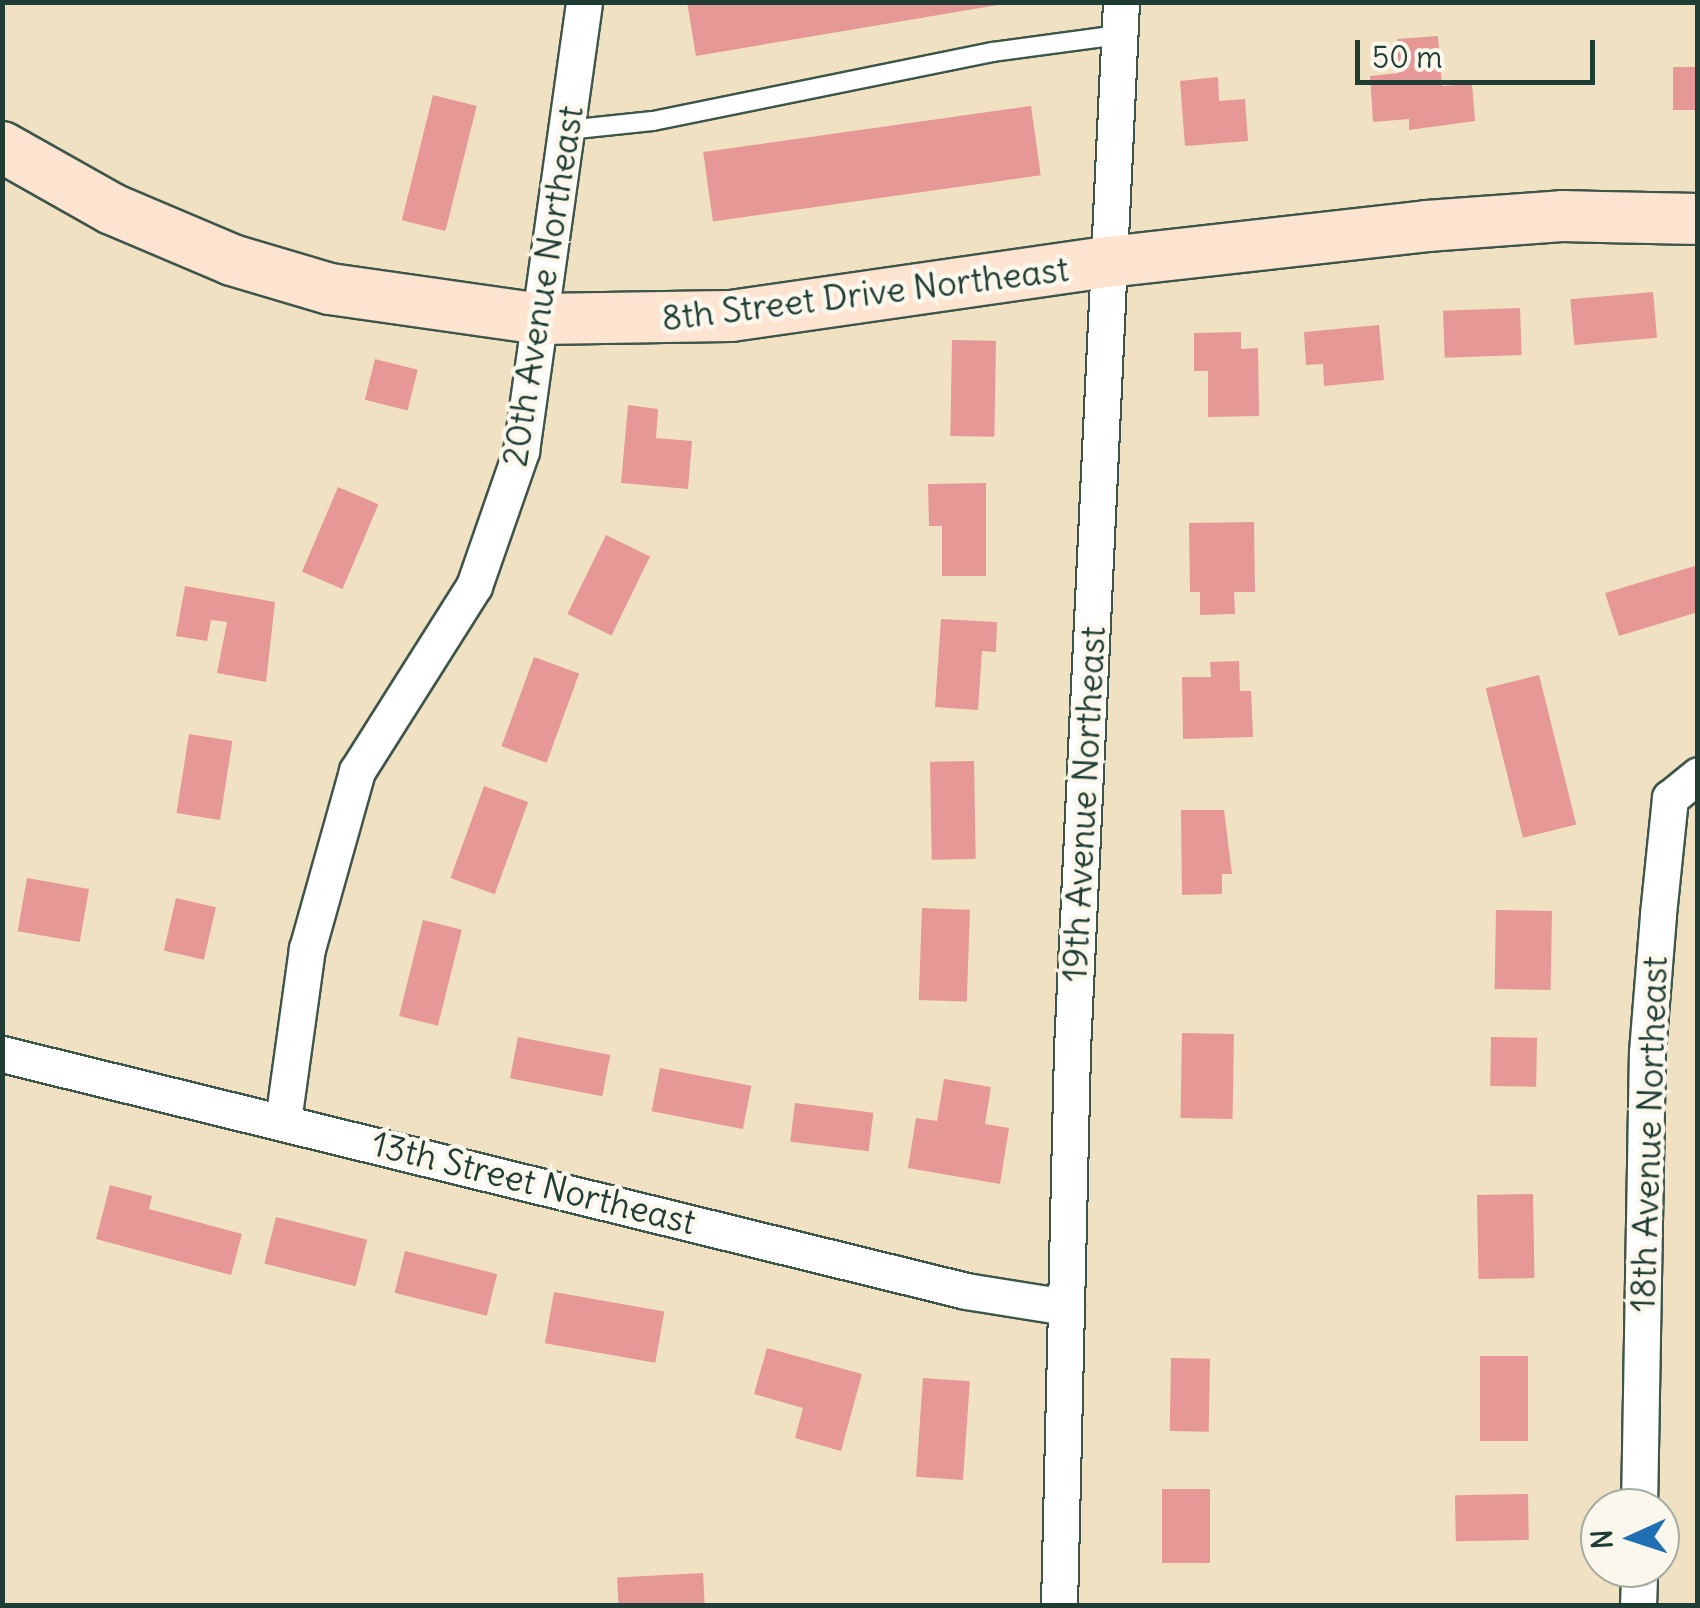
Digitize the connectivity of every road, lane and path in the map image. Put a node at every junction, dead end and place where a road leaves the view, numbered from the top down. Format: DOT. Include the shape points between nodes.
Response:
graph roads {
  1 [pos="584,2"];
  2 [pos="1120,19"];
  3 [pos="567,130"];
  4 [pos="2,147"];
  5 [pos="1698,219"];
  6 [pos="1108,262"];
  7 [pos="541,319"];
  8 [pos="1698,775"];
  9 [pos="2,1054"];
  10 [pos="283,1120"];
  11 [pos="1066,1307"];
  12 [pos="1639,1488"];
  13 [pos="1059,1606"];
  1 -- 3 [label="street, 20th Avenue Northeast"];
  2 -- 3 [label="lane" via="993,52 653,121"];
  2 -- 6 [label="street, 19th Avenue Northeast"];
  3 -- 7 [label="street, 20th Avenue Northeast"];
  4 -- 7 [label="main road, 8th Street Drive Northeast" via="112,209 232,260 415,305"];
  5 -- 6 [label="main road, 8th Street Drive Northeast" via="1524,219"];
  6 -- 7 [label="main road, 8th Street Drive Northeast" via="731,316"];
  6 -- 11 [label="street, 19th Avenue Northeast"];
  7 -- 10 [label="street, 20th Avenue Northeast" via="521,451 490,548 458,613 368,751 339,822 307,949"];
  8 -- 12 [label="street, 18th Avenue Northeast" via="1670,798 1658,914 1644,1128"];
  9 -- 10 [label="street, 13th Street Northeast"];
  10 -- 11 [label="street, 13th Street Northeast" via="966,1291"];
  11 -- 13 [label="street, 19th Avenue Northeast"];
}
